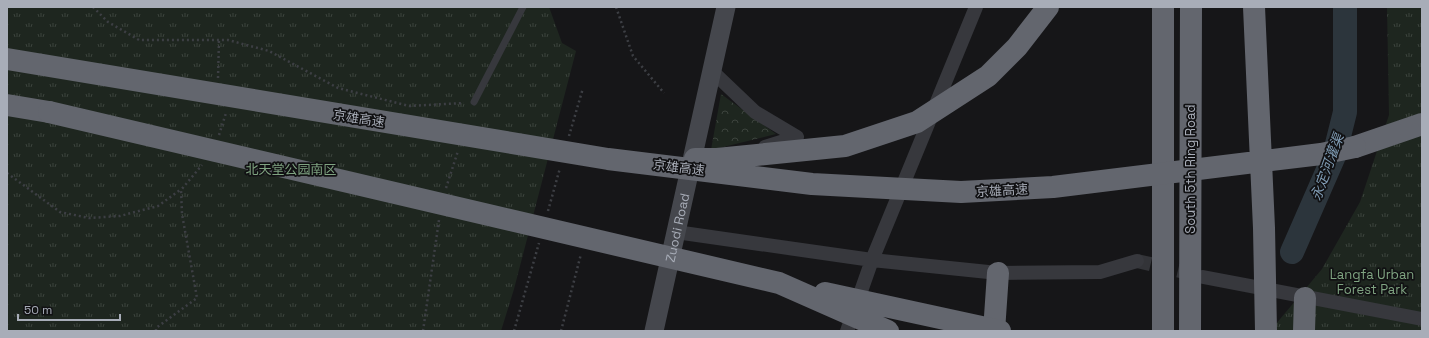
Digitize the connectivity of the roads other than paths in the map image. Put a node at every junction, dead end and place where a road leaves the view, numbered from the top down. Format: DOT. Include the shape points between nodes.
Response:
graph roads {
  1 [pos="523,7"];
  2 [pos="726,7"];
  3 [pos="976,7"];
  4 [pos="1048,7"];
  5 [pos="1163,7"];
  6 [pos="1191,7"];
  7 [pos="1254,7"];
  8 [pos="7,59"];
  9 [pos="712,71"];
  10 [pos="474,102"];
  11 [pos="7,105"];
  12 [pos="1422,124"];
  13 [pos="608,159"];
  14 [pos="688,179"];
  15 [pos="676,232"];
  16 [pos="872,260"];
  17 [pos="1137,261"];
  18 [pos="998,272"];
  19 [pos="1203,277"];
  20 [pos="779,283"];
  21 [pos="1305,298"];
  22 [pos="1422,320"];
  23 [pos="654,331"];
  24 [pos="847,331"];
  25 [pos="888,331"];
  26 [pos="994,331"];
  27 [pos="1000,331"];
  28 [pos="1163,331"];
  29 [pos="1190,331"];
  30 [pos="1266,331"];
  31 [pos="1304,331"];
  1 -- 10 [label="lane"];
  2 -- 9 [label="main road, Zuodi Road"];
  3 -- 16 [label="street"];
  4 -- 13 [label="highway, bridge" via="1017,47 988,76 917,122 845,146 717,158"];
  5 -- 28 [label="highway, South 5th Ring Road"];
  6 -- 29 [label="highway, South 5th Ring Road"];
  7 -- 30 [label="highway, bridge"];
  8 -- 13 [label="highway, 京雄高速, bridge"];
  9 -- 14 [label="main road, Zuodi Road"];
  9 -- 14 [label="street" via="755,112 797,137 743,154"];
  11 -- 20 [label="highway, bridge" via="49,112"];
  12 -- 13 [label="highway, 京雄高速, bridge" via="1355,147 1321,154 1053,187 962,192 812,184"];
  14 -- 15 [label="main road, Zuodi Road"];
  15 -- 16 [label="street"];
  15 -- 23 [label="main road, Zuodi Road"];
  16 -- 18 [label="street"];
  16 -- 24 [label="street"];
  17 -- 18 [label="street" via="1100,272"];
  18 -- 26 [label="highway"];
  19 -- 21 [label="street"];
  20 -- 25 [label="highway, bridge"];
  20 -- 27 [label="highway, bridge"];
  21 -- 22 [label="street"];
  21 -- 31 [label="highway"];
}
